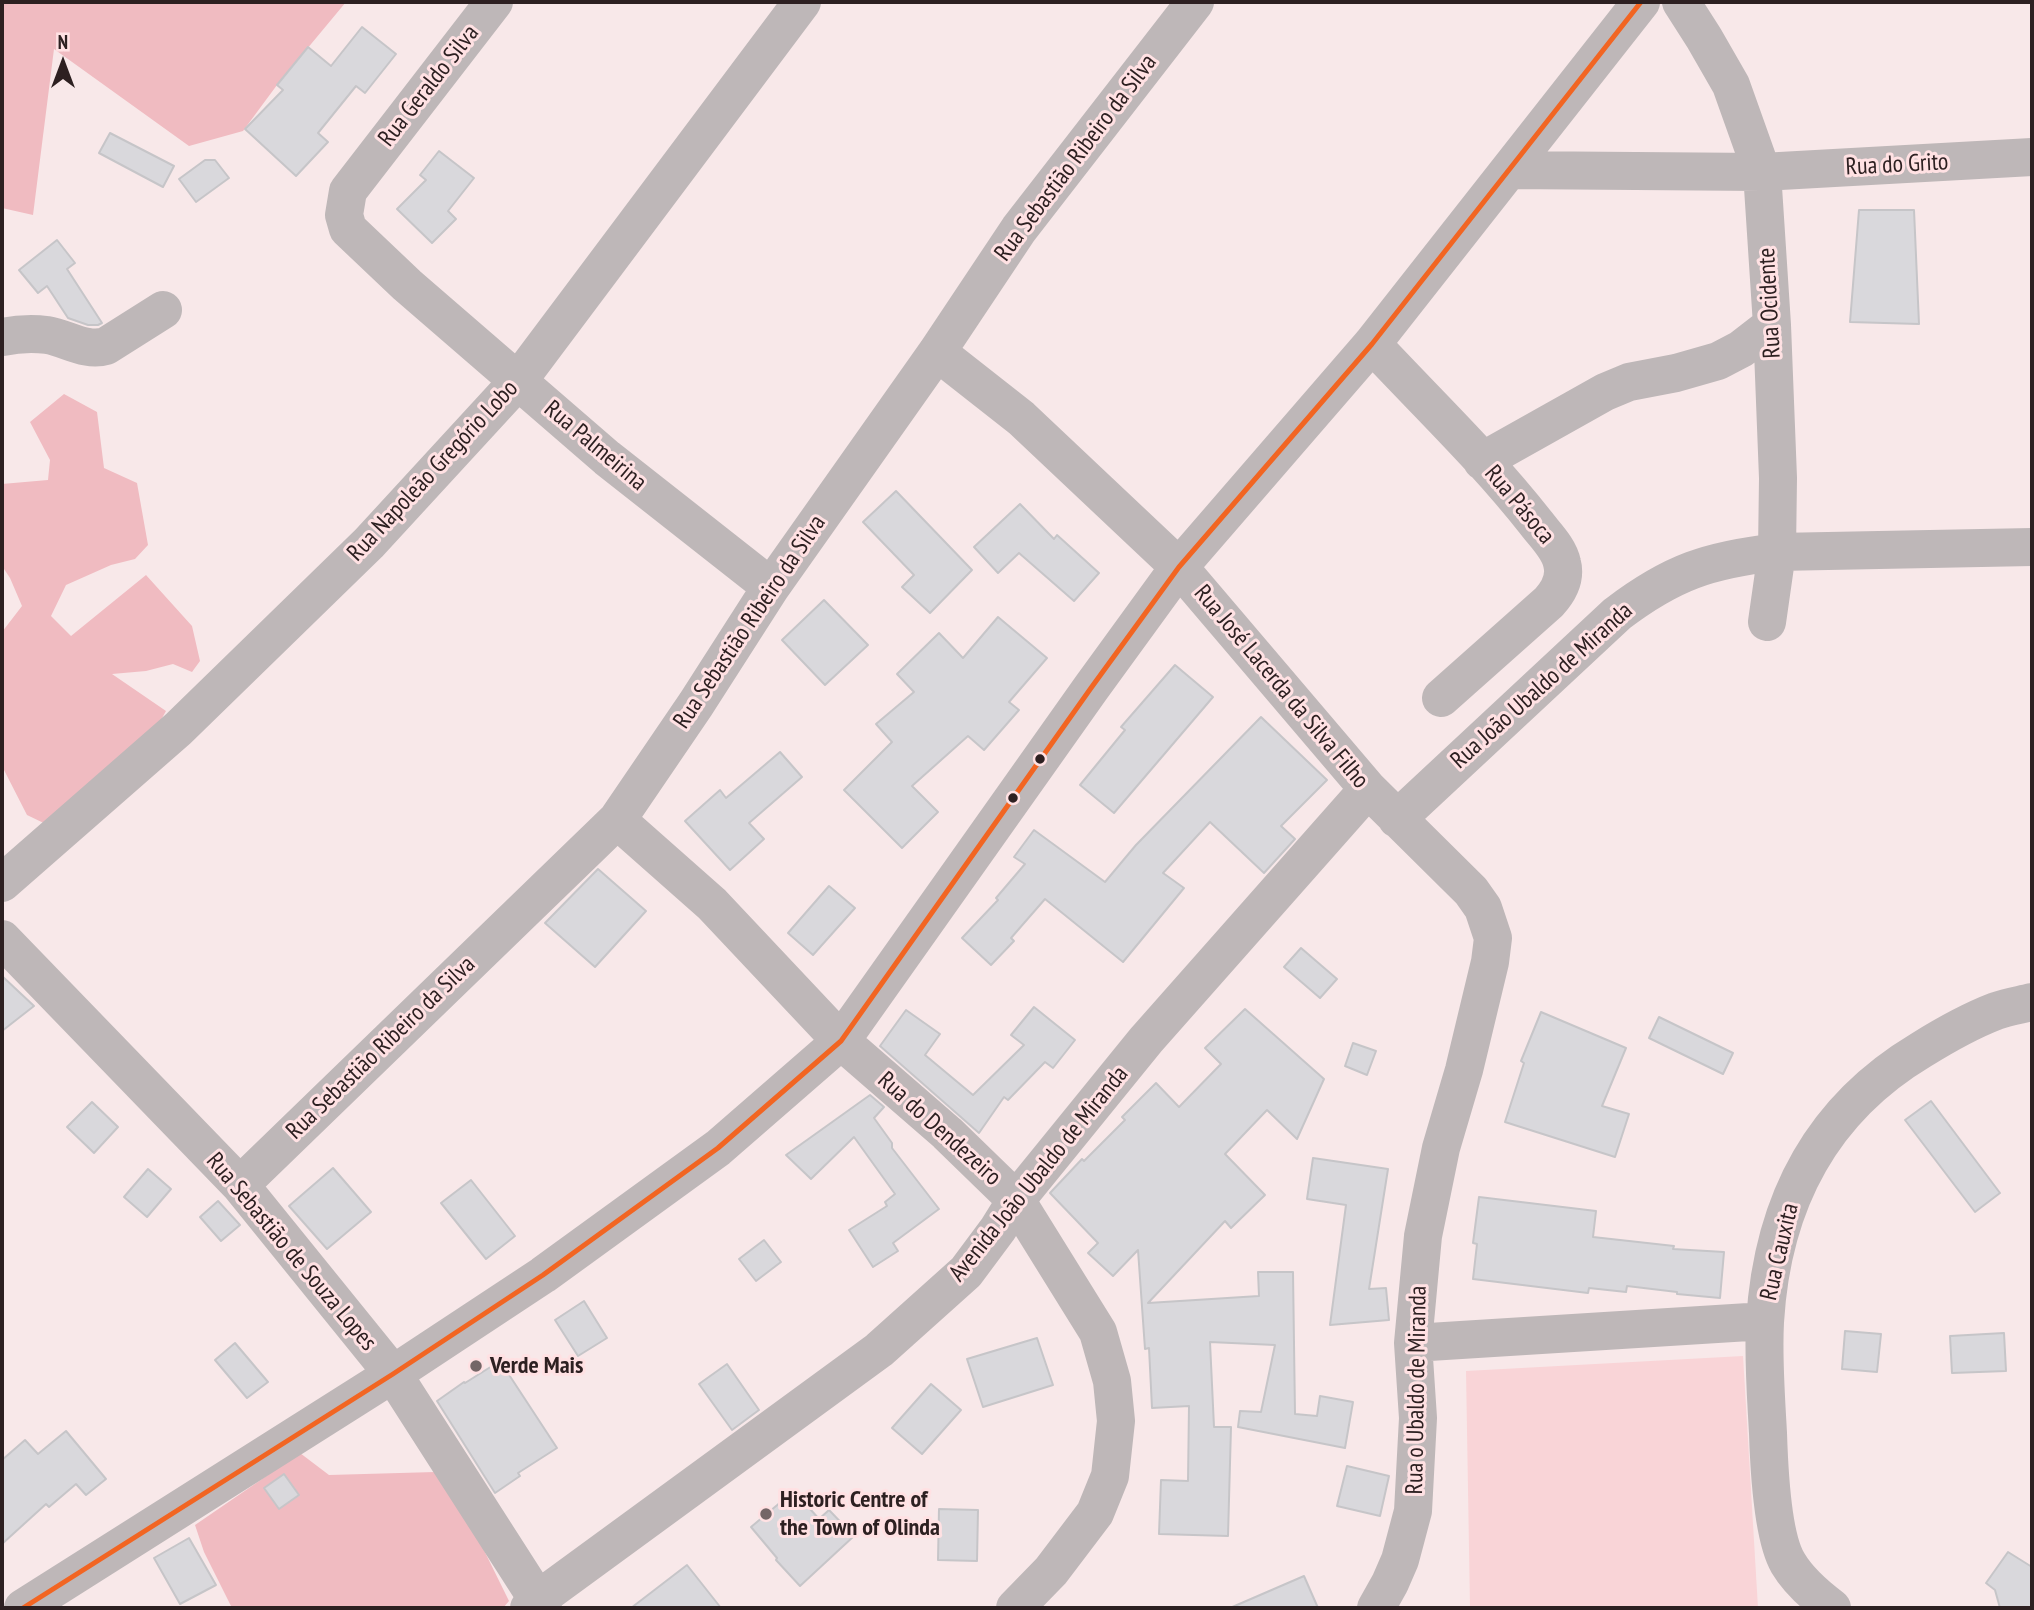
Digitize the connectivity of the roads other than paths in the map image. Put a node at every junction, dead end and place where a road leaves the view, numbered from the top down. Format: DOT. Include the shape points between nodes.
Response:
graph roads {
  1 [pos="494,2"];
  2 [pos="802,2"];
  3 [pos="1195,2"];
  4 [pos="1641,2"];
  5 [pos="1681,2"];
  6 [pos="2032,157"];
  7 [pos="364,169"];
  8 [pos="1508,170"];
  9 [pos="1762,172"];
  10 [pos="163,310"];
  11 [pos="1772,325"];
  12 [pos="2,337"];
  13 [pos="1372,345"];
  14 [pos="937,352"];
  15 [pos="518,381"];
  16 [pos="1482,461"];
  17 [pos="2032,547"];
  18 [pos="1777,551"];
  19 [pos="1179,567"];
  20 [pos="771,587"];
  21 [pos="1767,622"];
  22 [pos="1441,698"];
  23 [pos="1367,789"];
  24 [pos="1397,819"];
  25 [pos="617,820"];
  26 [pos="2,883"];
  27 [pos="2,939"];
  28 [pos="1490,962"];
  29 [pos="2032,1002"];
  30 [pos="841,1041"];
  31 [pos="240,1185"];
  32 [pos="1016,1200"];
  33 [pos="1765,1321"];
  34 [pos="1413,1343"];
  35 [pos="393,1374"];
  36 [pos="536,1605"];
  37 [pos="23,1608"];
  38 [pos="1015,1608"];
  39 [pos="1376,1608"];
  40 [pos="1832,1608"];
  1 -- 7 [label="street, Rua Geraldo Silva"];
  2 -- 15 [label="street, Rua Napoleão Gregório Lobo"];
  3 -- 14 [label="street, Rua Sebastião Ribeiro da Silva" via="1018,229"];
  4 -- 8 [label="street"];
  5 -- 9 [label="street, Rua Ocidente" via="1731,85"];
  6 -- 9 [label="street, Rua do Grito"];
  7 -- 15 [label="street, Rua Palmeirina" via="348,191 344,215 348,229"];
  8 -- 9 [label="street, Rua do Grito"];
  8 -- 13 [label="street"];
  9 -- 11 [label="street, Rua Ocidente"];
  10 -- 12 [label="street" via="100,348 48,335"];
  11 -- 16 [label="street" via="1718,361 1605,392"];
  11 -- 18 [label="street, Rua Ocidente"];
  13 -- 16 [label="street, Rua Pásoca"];
  13 -- 19 [label="street"];
  14 -- 19 [label="street, Rua José Lacerda da Silva Filho" via="1021,418"];
  14 -- 20 [label="street, Rua Sebastião Ribeiro da Silva"];
  15 -- 20 [label="street, Rua Palmeirina" via="607,458"];
  15 -- 26 [label="street, Rua Napoleão Gregório Lobo" via="369,543 178,729"];
  16 -- 22 [label="street, Rua Pásoca" via="1551,542 1562,560 1562,579 1556,594 1533,618"];
  17 -- 18 [label="street, Rua João Ubaldo de Miranda"];
  18 -- 21 [label="street, Rua Ocidente"];
  18 -- 24 [label="street, Rua João Ubaldo de Miranda" via="1703,565 1635,600"];
  19 -- 23 [label="street, Rua José Lacerda da Silva Filho"];
  19 -- 30 [label="street"];
  20 -- 25 [label="street, Rua Sebastião Ribeiro da Silva"];
  23 -- 24 [label="street, Rua José Lacerda da Silva Filho"];
  23 -- 32 [label="street, Avenida João Ubaldo de Miranda" via="1146,1041"];
  24 -- 28 [label="street, Rua José Lacerda da Silva Filho" via="1483,908 1493,938"];
  25 -- 30 [label="street, Rua do Dendezeiro" via="712,904"];
  25 -- 31 [label="street, Rua Sebastião Ribeiro da Silva"];
  27 -- 31 [label="street, Rua Sebastião de Souza Lopes"];
  28 -- 34 [label="street, Rua o Ubaldo de Miranda" via="1425,1224"];
  29 -- 33 [label="street, Rua Cauxita" via="1998,1010 1905,1059 1853,1103 1825,1136 1803,1170 1786,1210"];
  30 -- 32 [label="street, Rua do Dendezeiro"];
  30 -- 35 [label="street" via="718,1148 543,1275"];
  31 -- 35 [label="street, Rua Sebastião de Souza Lopes"];
  32 -- 36 [label="street, Avenida João Ubaldo de Miranda" via="966,1272 878,1350"];
  32 -- 38 [label="street, Rua do Dendezeiro" via="1098,1332 1112,1381 1116,1421 1111,1476 1095,1513 1051,1571"];
  33 -- 34 [label="street"];
  33 -- 40 [label="street, Rua Cauxita" via="1769,1461 1780,1543 1793,1570"];
  34 -- 39 [label="street, Rua o Ubaldo de Miranda" via="1418,1418 1413,1511 1400,1560"];
  35 -- 36 [label="street, Rua Sebastião de Souza Lopes"];
  35 -- 37 [label="street"];
}
